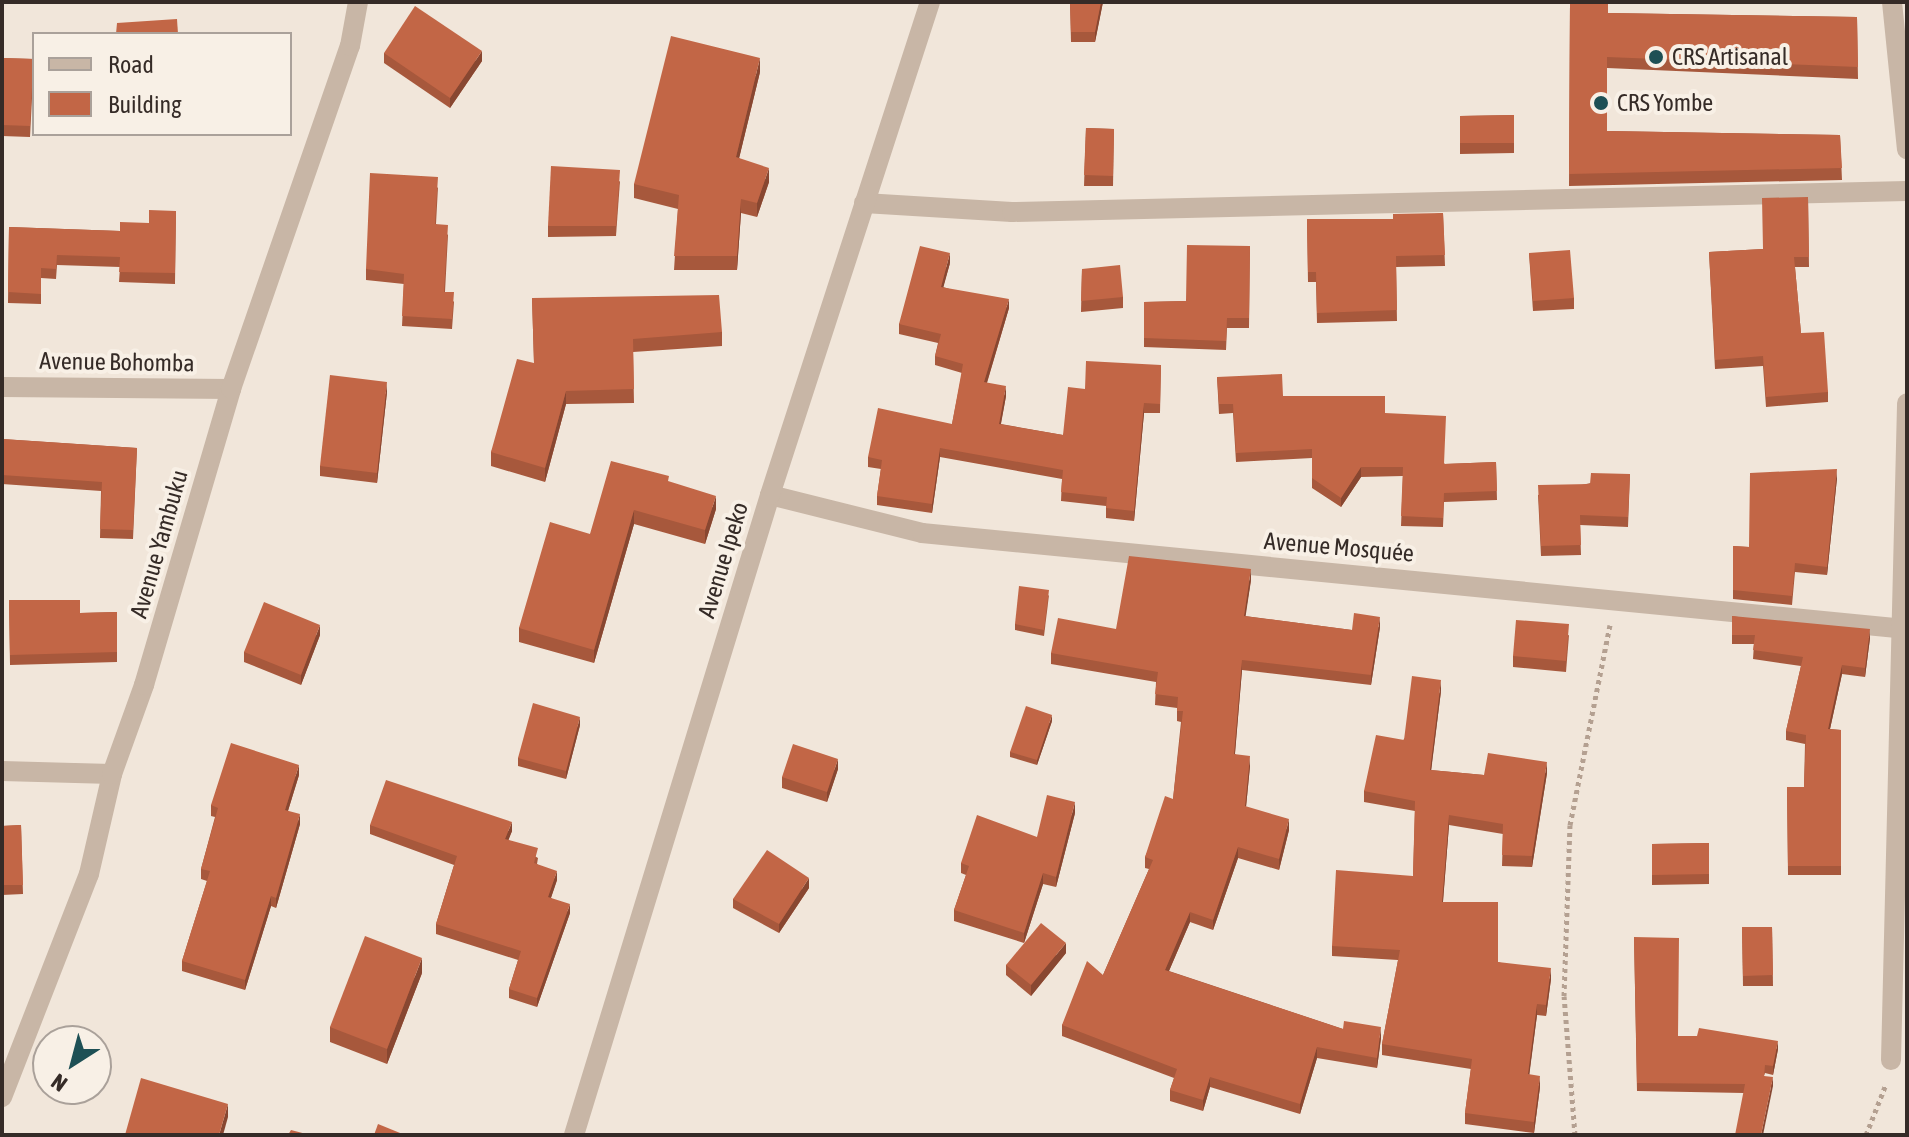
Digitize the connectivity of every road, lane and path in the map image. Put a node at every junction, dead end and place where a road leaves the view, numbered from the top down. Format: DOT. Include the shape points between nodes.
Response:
graph roads {
  1 [pos="358,2"];
  2 [pos="930,2"];
  3 [pos="1892,8"];
  4 [pos="1907,149"];
  5 [pos="1907,191"];
  6 [pos="864,203"];
  7 [pos="2,387"];
  8 [pos="231,389"];
  9 [pos="1907,403"];
  10 [pos="770,495"];
  11 [pos="1616,599"];
  12 [pos="1905,630"];
  13 [pos="2,771"];
  14 [pos="112,774"];
  15 [pos="1891,1060"];
  16 [pos="2,1097"];
  17 [pos="574,1135"];
  18 [pos="1575,1135"];
  19 [pos="1866,1135"];
  1 -- 8 [label="street, Avenue Yambuku" via="350,46"];
  2 -- 6 [label="street, Avenue Ipeko"];
  3 -- 4 [label="street"];
  5 -- 6 [label="street" via="1012,212"];
  6 -- 10 [label="street, Avenue Ipeko"];
  7 -- 8 [label="street, Avenue Bohomba"];
  8 -- 14 [label="street, Avenue Yambuku" via="144,685"];
  9 -- 12 [label="street"];
  10 -- 11 [label="street, Avenue Mosquée" via="922,533"];
  10 -- 17 [label="street, Avenue Ipeko"];
  11 -- 12 [label="street, Avenue Mosquée"];
  11 -- 18 [label="path" via="1570,825 1564,996"];
  12 -- 15 [label="street"];
  13 -- 14 [label="street"];
  14 -- 16 [label="street, Avenue Yambuku" via="89,874"];
  15 -- 19 [label="path"];
}
